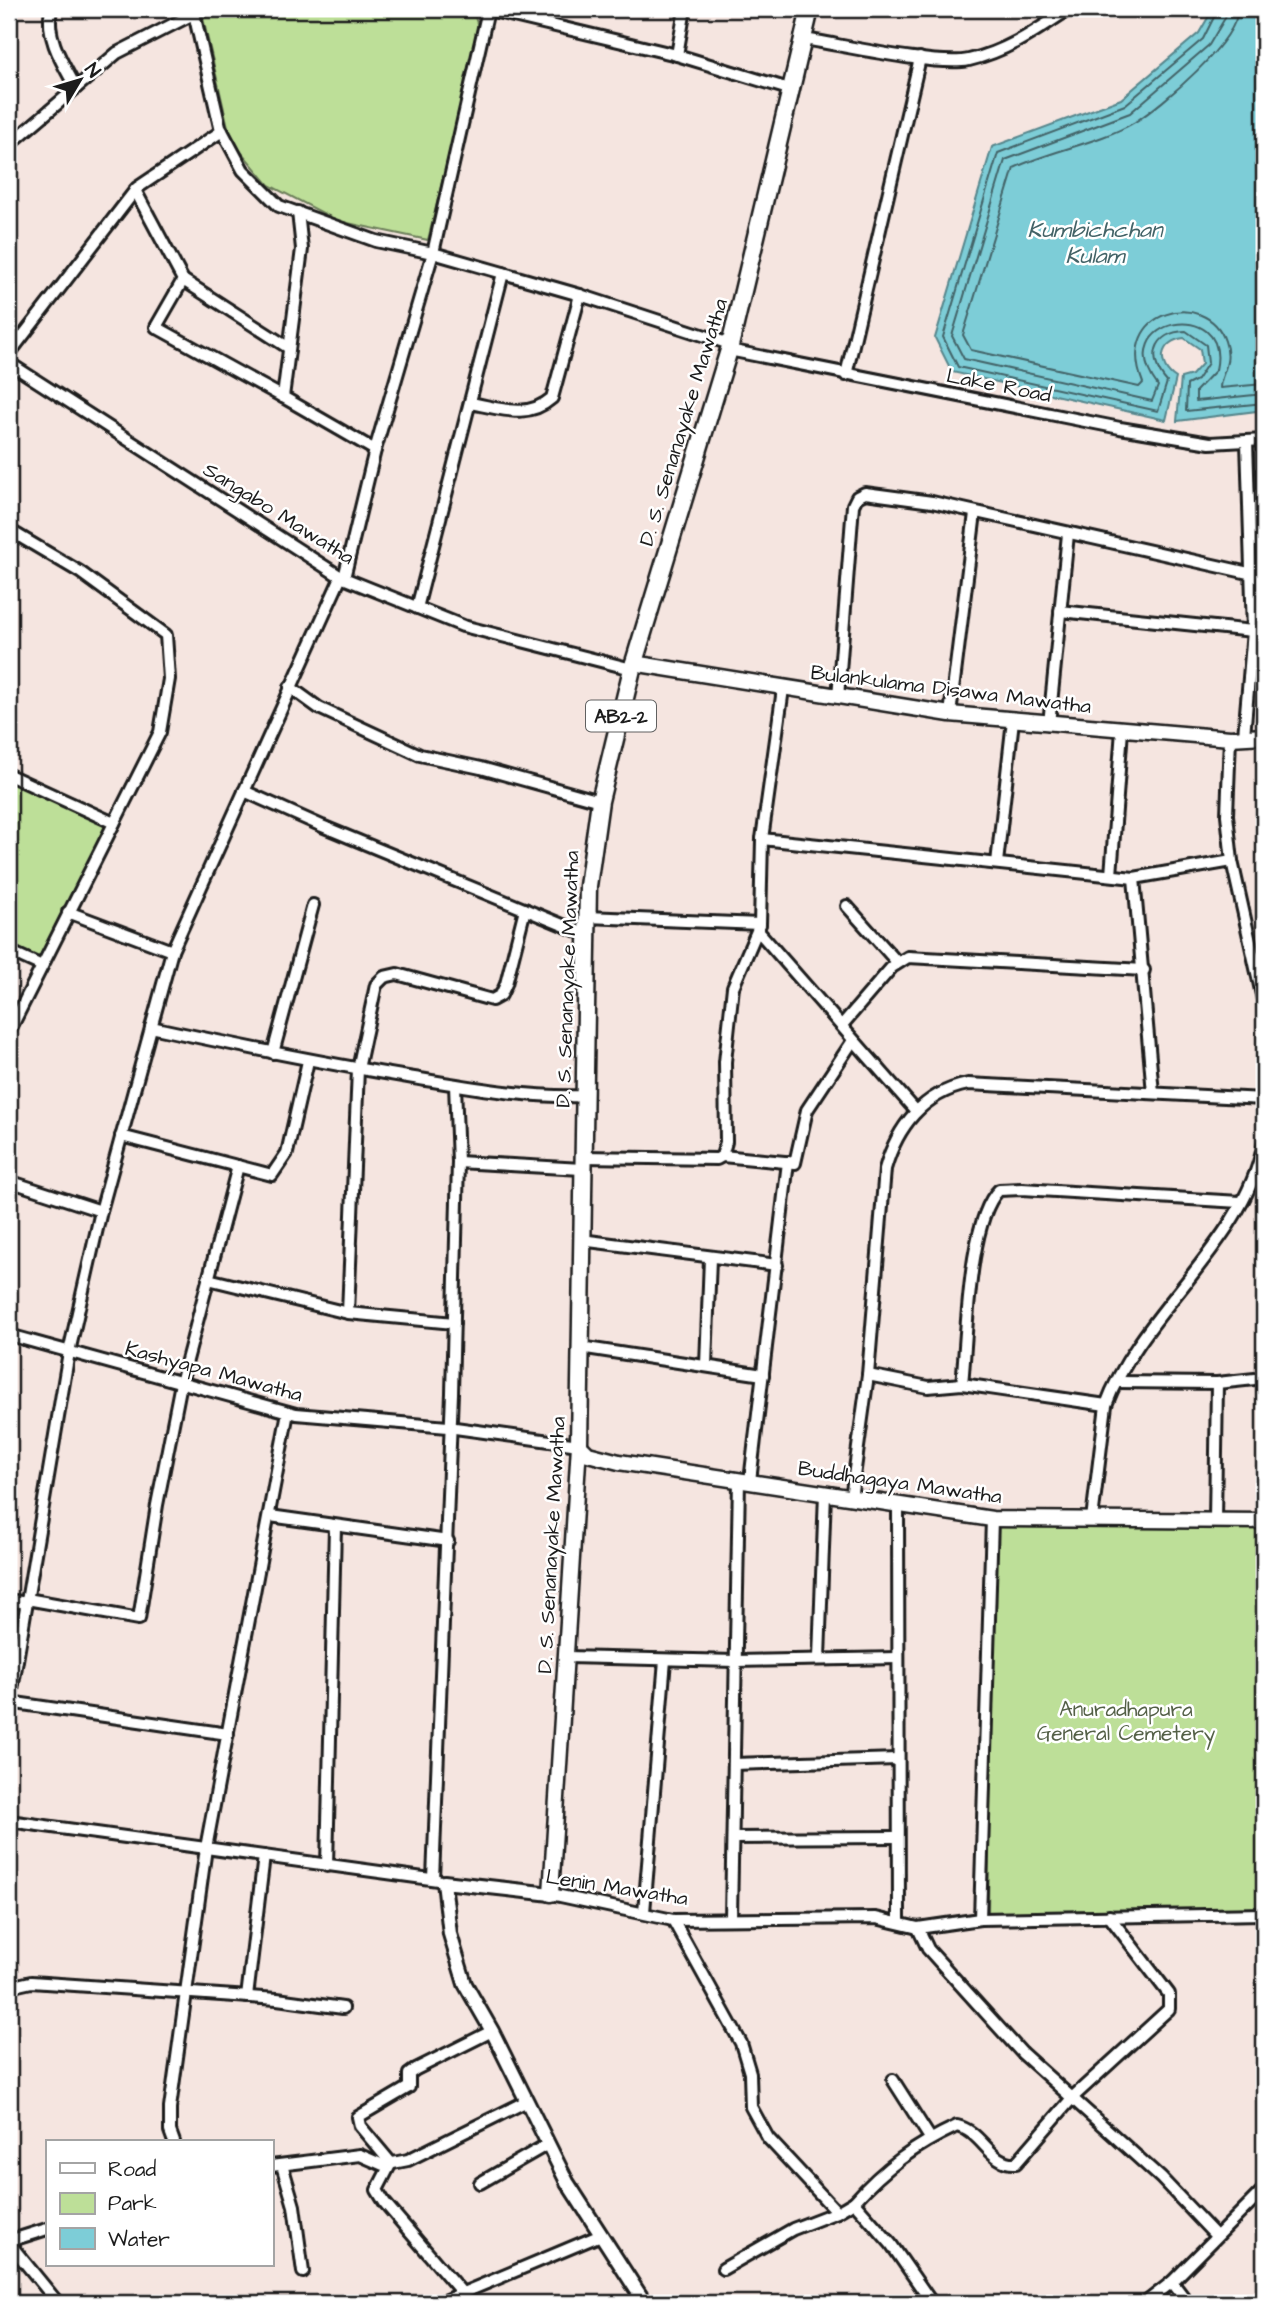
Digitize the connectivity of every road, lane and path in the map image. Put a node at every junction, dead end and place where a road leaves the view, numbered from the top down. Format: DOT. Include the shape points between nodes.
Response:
graph roads {
  1 [pos="51,9"];
  2 [pos="486,9"];
  3 [pos="685,9"];
  4 [pos="810,9"];
  5 [pos="1069,9"];
  6 [pos="197,10"];
  7 [pos="804,39"];
  8 [pos="677,55"];
  9 [pos="920,58"];
  10 [pos="76,88"];
  11 [pos="792,90"];
  12 [pos="222,131"];
  13 [pos="9,145"];
  14 [pos="135,190"];
  15 [pos="298,212"];
  16 [pos="433,253"];
  17 [pos="503,273"];
  18 [pos="183,279"];
  19 [pos="580,295"];
  20 [pos="730,347"];
  21 [pos="289,348"];
  22 [pos="9,354"];
  23 [pos="9,363"];
  24 [pos="846,374"];
  25 [pos="283,397"];
  26 [pos="470,403"];
  27 [pos="1264,440"];
  28 [pos="1247,442"];
  29 [pos="375,450"];
  30 [pos="975,513"];
  31 [pos="9,530"];
  32 [pos="1068,534"];
  33 [pos="1253,574"];
  34 [pos="342,577"];
  35 [pos="417,608"];
  36 [pos="1060,611"];
  37 [pos="1253,631"];
  38 [pos="632,666"];
  39 [pos="290,687"];
  40 [pos="783,689"];
  41 [pos="838,697"];
  42 [pos="950,714"];
  43 [pos="1013,720"];
  44 [pos="1049,724"];
  45 [pos="1122,730"];
  46 [pos="1264,736"];
  47 [pos="1237,737"];
  48 [pos="9,775"];
  49 [pos="244,790"];
  50 [pos="600,801"];
  51 [pos="114,823"];
  52 [pos="762,839"];
  53 [pos="1232,860"];
  54 [pos="997,863"];
  55 [pos="1111,875"];
  56 [pos="1134,878"];
  57 [pos="313,905"];
  58 [pos="847,906"];
  59 [pos="525,909"];
  60 [pos="68,912"];
  61 [pos="587,917"];
  62 [pos="759,928"];
  63 [pos="587,935"];
  64 [pos="9,950"];
  65 [pos="172,951"];
  66 [pos="897,962"];
  67 [pos="41,966"];
  68 [pos="1144,970"];
  69 [pos="1264,1004"];
  70 [pos="842,1025"];
  71 [pos="151,1027"];
  72 [pos="9,1032"];
  73 [pos="852,1042"];
  74 [pos="272,1053"];
  75 [pos="308,1061"];
  76 [pos="358,1069"];
  77 [pos="455,1085"];
  78 [pos="1153,1093"];
  79 [pos="584,1096"];
  80 [pos="1264,1099"];
  81 [pos="916,1111"];
  82 [pos="121,1136"];
  83 [pos="1264,1143"];
  84 [pos="722,1156"];
  85 [pos="788,1162"];
  86 [pos="457,1163"];
  87 [pos="582,1163"];
  88 [pos="238,1166"];
  89 [pos="9,1181"];
  90 [pos="1240,1202"];
  91 [pos="101,1211"];
  92 [pos="581,1240"];
  93 [pos="710,1258"];
  94 [pos="777,1265"];
  95 [pos="208,1279"];
  96 [pos="348,1313"];
  97 [pos="454,1324"];
  98 [pos="9,1335"];
  99 [pos="580,1347"];
  100 [pos="69,1352"];
  101 [pos="706,1365"];
  102 [pos="763,1375"];
  103 [pos="868,1375"];
  104 [pos="1264,1378"];
  105 [pos="1117,1382"];
  106 [pos="181,1383"];
  107 [pos="1217,1383"];
  108 [pos="962,1384"];
  109 [pos="1106,1405"];
  110 [pos="288,1412"];
  111 [pos="449,1427"];
  112 [pos="579,1445"];
  113 [pos="744,1481"];
  114 [pos="825,1493"];
  115 [pos="852,1498"];
  116 [pos="898,1505"];
  117 [pos="270,1516"];
  118 [pos="992,1519"];
  119 [pos="1092,1519"];
  120 [pos="1215,1521"];
  121 [pos="1264,1521"];
  122 [pos="335,1526"];
  123 [pos="448,1541"];
  124 [pos="9,1600"];
  125 [pos="27,1601"];
  126 [pos="567,1657"];
  127 [pos="818,1658"];
  128 [pos="898,1658"];
  129 [pos="665,1660"];
  130 [pos="736,1661"];
  131 [pos="9,1704"];
  132 [pos="228,1734"];
  133 [pos="898,1759"];
  134 [pos="734,1764"];
  135 [pos="9,1821"];
  136 [pos="733,1838"];
  137 [pos="898,1838"];
  138 [pos="206,1848"];
  139 [pos="264,1856"];
  140 [pos="327,1866"];
  141 [pos="439,1881"];
  142 [pos="551,1894"];
  143 [pos="644,1912"];
  144 [pos="1264,1914"];
  145 [pos="1110,1916"];
  146 [pos="731,1918"];
  147 [pos="980,1919"];
  148 [pos="673,1920"];
  149 [pos="899,1921"];
  150 [pos="918,1928"];
  151 [pos="9,1987"];
  152 [pos="187,1993"];
  153 [pos="247,1997"];
  154 [pos="343,2008"];
  155 [pos="492,2031"];
  156 [pos="893,2080"];
  157 [pos="1073,2098"];
  158 [pos="527,2101"];
  159 [pos="930,2138"];
  160 [pos="173,2140"];
  161 [pos="548,2144"];
  162 [pos="391,2163"];
  163 [pos="277,2166"];
  164 [pos="480,2183"];
  165 [pos="1264,2189"];
  166 [pos="854,2202"];
  167 [pos="837,2212"];
  168 [pos="46,2229"];
  169 [pos="601,2235"];
  170 [pos="1216,2236"];
  171 [pos="9,2242"];
  172 [pos="723,2269"];
  173 [pos="303,2272"];
  174 [pos="1172,2282"];
  175 [pos="463,2294"];
  176 [pos="58,2303"];
  177 [pos="439,2303"];
  178 [pos="645,2303"];
  179 [pos="932,2303"];
  180 [pos="1145,2303"];
  181 [pos="1188,2303"];
  1 -- 10 [label="street" via="48,21 58,55"];
  2 -- 8 [label="street"];
  2 -- 16 [label="street"];
  3 -- 8 [label="street"];
  4 -- 7 [label="main road, D. S. Senanayake Mawatha / AB2-2"];
  5 -- 9 [label="street" via="1018,44 967,61"];
  6 -- 10 [label="street" via="117,53"];
  6 -- 12 [label="street, Lake Road"];
  7 -- 9 [label="street"];
  7 -- 11 [label="main road, D. S. Senanayake Mawatha / AB2-2"];
  8 -- 11 [label="street"];
  9 -- 24 [label="street"];
  10 -- 13 [label="street"];
  11 -- 20 [label="main road, D. S. Senanayake Mawatha / AB2-2"];
  12 -- 14 [label="street"];
  12 -- 15 [label="street, Lake Road" via="243,170 279,206"];
  14 -- 18 [label="street"];
  14 -- 22 [label="street"];
  15 -- 16 [label="street, Lake Road" via="376,241"];
  15 -- 21 [label="street" via="302,249"];
  16 -- 17 [label="street, Lake Road"];
  16 -- 29 [label="street"];
  17 -- 19 [label="street, Lake Road"];
  17 -- 26 [label="street"];
  18 -- 21 [label="street"];
  18 -- 25 [label="street" via="156,327"];
  19 -- 20 [label="street, Lake Road"];
  19 -- 26 [label="street" via="552,398 525,413"];
  20 -- 24 [label="street, Lake Road"];
  20 -- 38 [label="main road, D. S. Senanayake Mawatha / AB2-2"];
  21 -- 25 [label="street"];
  23 -- 34 [label="street, Sangabo Mawatha"];
  24 -- 28 [label="street, Lake Road" via="1120,428 1210,443"];
  25 -- 29 [label="street"];
  26 -- 35 [label="street"];
  27 -- 28 [label="street, Lake Road"];
  28 -- 33 [label="street"];
  29 -- 34 [label="street"];
  30 -- 32 [label="street"];
  30 -- 41 [label="street" via="932,502 865,493 857,497"];
  30 -- 42 [label="street"];
  31 -- 51 [label="street" via="80,572 166,635 169,679 160,732"];
  32 -- 33 [label="street"];
  32 -- 36 [label="street"];
  33 -- 37 [label="street"];
  34 -- 35 [label="street, Sangabo Mawatha"];
  34 -- 39 [label="street"];
  35 -- 38 [label="street, Sangabo Mawatha" via="463,626"];
  36 -- 37 [label="street"];
  36 -- 44 [label="street"];
  37 -- 47 [label="street"];
  38 -- 40 [label="main road, Bulankulama Disawa Mawatha"];
  38 -- 50 [label="main road, D. S. Senanayake Mawatha / AB2-2"];
  39 -- 49 [label="street"];
  39 -- 50 [label="street" via="319,708 420,755"];
  40 -- 41 [label="main road, Bulankulama Disawa Mawatha"];
  40 -- 52 [label="street"];
  41 -- 42 [label="main road, Bulankulama Disawa Mawatha"];
  42 -- 43 [label="main road, Bulankulama Disawa Mawatha"];
  43 -- 44 [label="main road, Bulankulama Disawa Mawatha"];
  43 -- 54 [label="street"];
  44 -- 45 [label="main road, Bulankulama Disawa Mawatha"];
  45 -- 47 [label="main road, Bulankulama Disawa Mawatha"];
  45 -- 55 [label="street"];
  46 -- 47 [label="main road, Bulankulama Disawa Mawatha"];
  47 -- 53 [label="street" via="1227,815"];
  48 -- 51 [label="street"];
  49 -- 59 [label="street"];
  49 -- 65 [label="street"];
  50 -- 61 [label="main road, D. S. Senanayake Mawatha / AB2-2"];
  51 -- 60 [label="street"];
  52 -- 54 [label="street"];
  52 -- 62 [label="street"];
  53 -- 56 [label="street"];
  53 -- 69 [label="street"];
  54 -- 55 [label="street"];
  55 -- 56 [label="street"];
  56 -- 68 [label="street"];
  57 -- 74 [label="street"];
  58 -- 66 [label="street"];
  59 -- 63 [label="street"];
  59 -- 76 [label="street" via="506,985 492,1000 397,974 384,977 376,985"];
  60 -- 65 [label="street"];
  60 -- 67 [label="street"];
  61 -- 62 [label="street"];
  61 -- 63 [label="main road, D. S. Senanayake Mawatha / AB2-2"];
  62 -- 70 [label="street"];
  62 -- 84 [label="street" via="733,988"];
  63 -- 79 [label="main road, D. S. Senanayake Mawatha / AB2-2"];
  64 -- 67 [label="street"];
  65 -- 71 [label="street"];
  66 -- 68 [label="street" via="924,957"];
  66 -- 70 [label="street"];
  67 -- 72 [label="street"];
  68 -- 78 [label="street"];
  70 -- 73 [label="street"];
  71 -- 74 [label="street"];
  71 -- 82 [label="street"];
  73 -- 81 [label="street"];
  73 -- 85 [label="street" via="807,1110 795,1163"];
  74 -- 75 [label="street"];
  75 -- 76 [label="street"];
  75 -- 88 [label="street" via="286,1153 272,1175"];
  76 -- 77 [label="street"];
  76 -- 96 [label="street"];
  77 -- 79 [label="street" via="553,1097"];
  77 -- 86 [label="street"];
  78 -- 80 [label="street"];
  78 -- 81 [label="street" via="968,1084 940,1093"];
  79 -- 87 [label="main road, D. S. Senanayake Mawatha / AB2-2"];
  81 -- 103 [label="street" via="892,1145 885,1169"];
  82 -- 88 [label="street"];
  82 -- 91 [label="street"];
  83 -- 90 [label="street"];
  84 -- 85 [label="street"];
  84 -- 87 [label="street"];
  85 -- 94 [label="street"];
  86 -- 87 [label="street"];
  86 -- 97 [label="street"];
  87 -- 92 [label="main road, D. S. Senanayake Mawatha / AB2-2"];
  88 -- 95 [label="street"];
  89 -- 91 [label="street"];
  90 -- 105 [label="street" via="1220,1238 1133,1352"];
  90 -- 108 [label="street" via="999,1190 989,1200 978,1233"];
  91 -- 100 [label="street"];
  92 -- 93 [label="street"];
  92 -- 99 [label="main road, D. S. Senanayake Mawatha / AB2-2"];
  93 -- 94 [label="street"];
  93 -- 101 [label="street"];
  94 -- 102 [label="street"];
  95 -- 96 [label="street"];
  95 -- 106 [label="street"];
  96 -- 97 [label="street"];
  97 -- 111 [label="street"];
  98 -- 100 [label="street, Kashyapa Mawatha"];
  99 -- 101 [label="street"];
  99 -- 112 [label="main road, D. S. Senanayake Mawatha / AB2-2"];
  100 -- 106 [label="street, Kashyapa Mawatha"];
  100 -- 125 [label="street"];
  101 -- 102 [label="street"];
  102 -- 113 [label="street"];
  103 -- 108 [label="street" via="928,1387"];
  103 -- 115 [label="street"];
  104 -- 107 [label="street"];
  105 -- 107 [label="street"];
  105 -- 109 [label="street"];
  106 -- 110 [label="street, Kashyapa Mawatha"];
  106 -- 125 [label="street" via="139,1619"];
  107 -- 120 [label="street"];
  108 -- 109 [label="street"];
  109 -- 119 [label="street"];
  110 -- 111 [label="street, Kashyapa Mawatha"];
  110 -- 117 [label="street"];
  111 -- 112 [label="street, Kashyapa Mawatha"];
  111 -- 123 [label="street"];
  112 -- 113 [label="main road, Buddhagaya Mawatha" via="598,1457"];
  112 -- 126 [label="main road, D. S. Senanayake Mawatha"];
  113 -- 114 [label="main road, Buddhagaya Mawatha"];
  113 -- 130 [label="street"];
  114 -- 115 [label="main road, Buddhagaya Mawatha"];
  114 -- 127 [label="street"];
  115 -- 116 [label="main road, Buddhagaya Mawatha"];
  116 -- 118 [label="main road, Buddhagaya Mawatha"];
  116 -- 128 [label="street"];
  117 -- 122 [label="street"];
  117 -- 132 [label="street"];
  118 -- 119 [label="main road, Buddhagaya Mawatha"];
  118 -- 147 [label="street"];
  119 -- 120 [label="main road, Buddhagaya Mawatha"];
  120 -- 121 [label="main road, Buddhagaya Mawatha"];
  122 -- 123 [label="street"];
  122 -- 140 [label="street"];
  123 -- 141 [label="street"];
  124 -- 125 [label="street"];
  125 -- 131 [label="street"];
  126 -- 129 [label="street"];
  126 -- 142 [label="main road, D. S. Senanayake Mawatha"];
  127 -- 128 [label="street"];
  127 -- 130 [label="street"];
  128 -- 133 [label="street"];
  129 -- 130 [label="street"];
  129 -- 143 [label="street"];
  130 -- 134 [label="street"];
  131 -- 132 [label="street"];
  132 -- 138 [label="street"];
  133 -- 134 [label="street"];
  133 -- 137 [label="street"];
  134 -- 136 [label="street"];
  135 -- 138 [label="street, Lenin Mawatha"];
  136 -- 137 [label="street"];
  136 -- 146 [label="street"];
  137 -- 149 [label="street"];
  138 -- 139 [label="street, Lenin Mawatha"];
  138 -- 152 [label="street"];
  139 -- 140 [label="street, Lenin Mawatha"];
  139 -- 153 [label="street"];
  140 -- 141 [label="street, Lenin Mawatha"];
  141 -- 142 [label="street, Lenin Mawatha"];
  141 -- 155 [label="street" via="465,1984"];
  142 -- 143 [label="street, Lenin Mawatha"];
  143 -- 148 [label="street, Lenin Mawatha"];
  144 -- 145 [label="street, Lenin Mawatha"];
  145 -- 147 [label="street, Lenin Mawatha"];
  145 -- 157 [label="street" via="1171,2001 1169,2008"];
  146 -- 148 [label="street, Lenin Mawatha"];
  146 -- 149 [label="street, Lenin Mawatha"];
  147 -- 150 [label="street, Lenin Mawatha"];
  148 -- 167 [label="street" via="741,2043 750,2073 751,2107 768,2138"];
  149 -- 150 [label="street, Lenin Mawatha"];
  150 -- 157 [label="street" via="929,1949 1022,2053"];
  151 -- 152 [label="street" via="31,1982"];
  152 -- 153 [label="street"];
  152 -- 160 [label="street" via="170,2108"];
  153 -- 154 [label="street"];
  155 -- 158 [label="street"];
  155 -- 162 [label="street" via="416,2069 409,2074 410,2087 358,2117 360,2126"];
  156 -- 159 [label="street"];
  157 -- 159 [label="street" via="1016,2163 998,2159 966,2128 957,2126"];
  157 -- 170 [label="street" via="1161,2178"];
  158 -- 161 [label="street"];
  158 -- 162 [label="street" via="408,2160"];
  159 -- 166 [label="street" via="882,2171"];
  161 -- 164 [label="street"];
  161 -- 169 [label="street"];
  162 -- 163 [label="street" via="383,2165 360,2155"];
  162 -- 175 [label="street" via="377,2190"];
  163 -- 173 [label="street" via="294,2206"];
  165 -- 170 [label="street"];
  166 -- 167 [label="street"];
  166 -- 179 [label="street" via="891,2244"];
  167 -- 172 [label="street" via="793,2229"];
  168 -- 171 [label="street"];
  169 -- 175 [label="street"];
  169 -- 178 [label="street"];
  170 -- 174 [label="street"];
  171 -- 176 [label="street"];
  174 -- 180 [label="street"];
  174 -- 181 [label="street"];
  175 -- 177 [label="street"];
}
